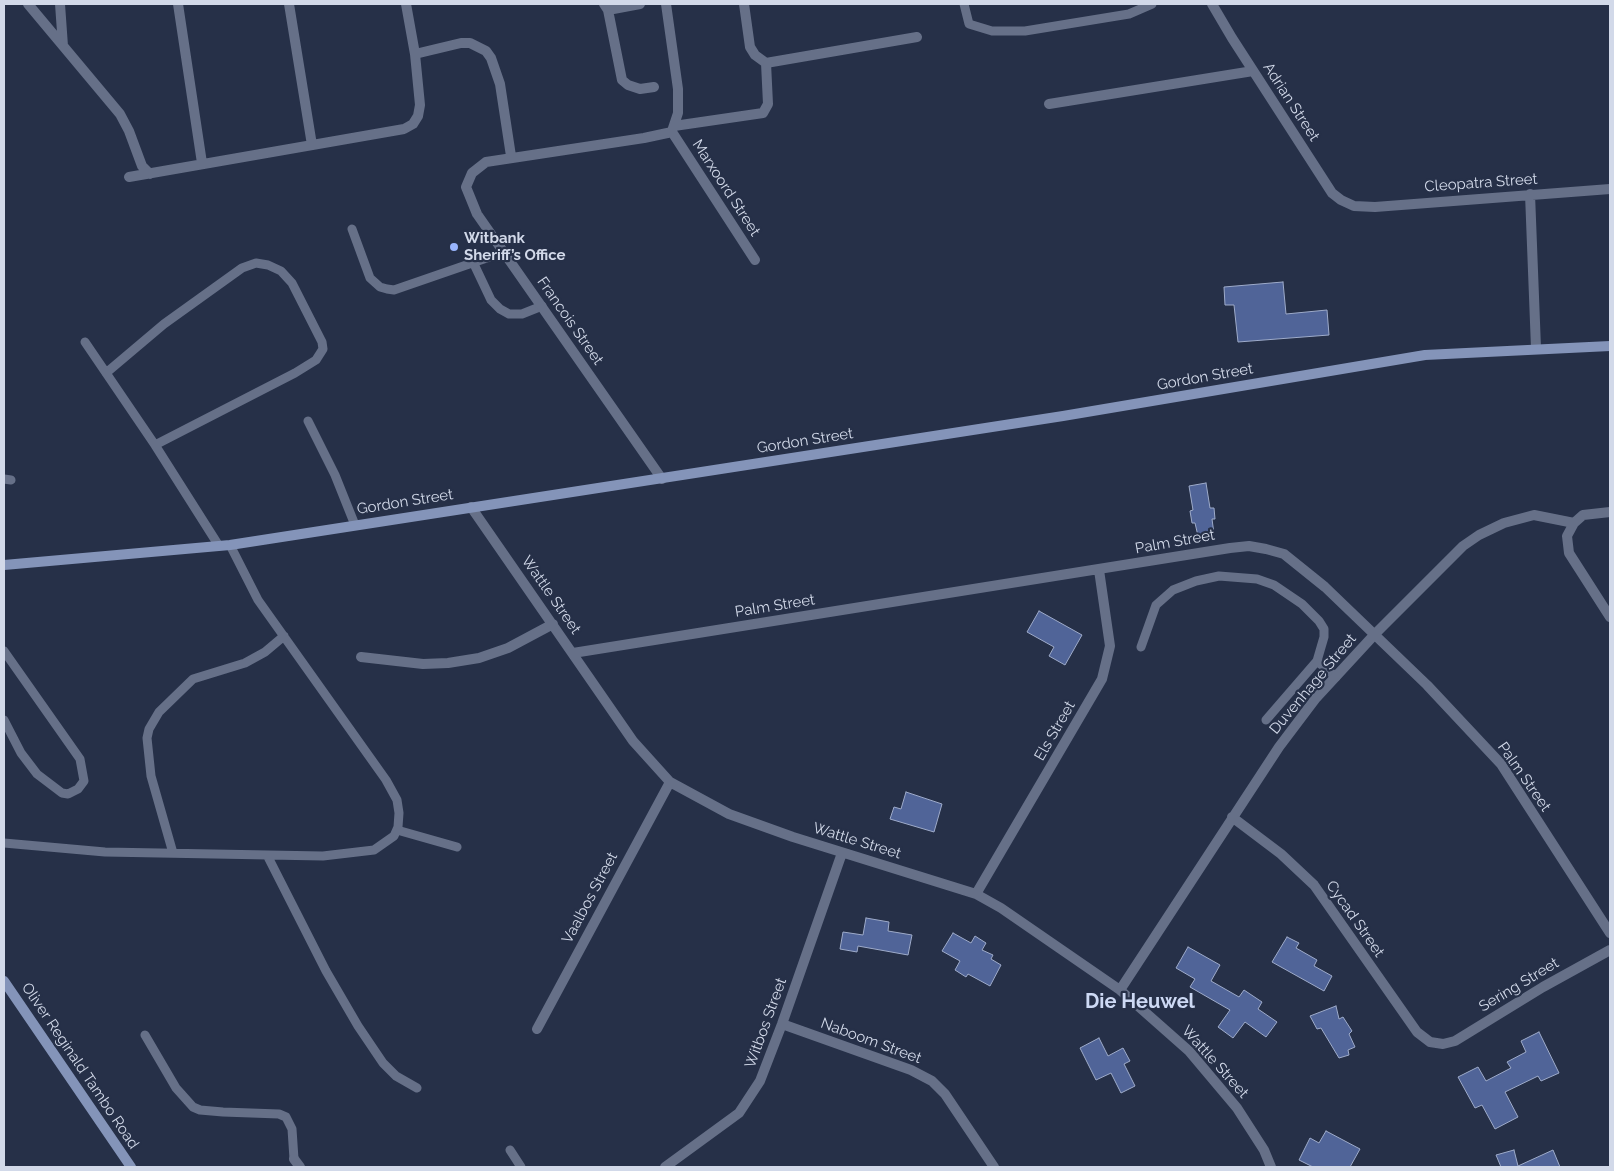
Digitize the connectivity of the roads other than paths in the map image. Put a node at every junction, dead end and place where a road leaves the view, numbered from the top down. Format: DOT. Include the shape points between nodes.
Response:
graph roads {
  1 [pos="28,4"];
  2 [pos="60,4"];
  3 [pos="178,4"];
  4 [pos="289,4"];
  5 [pos="406,4"];
  6 [pos="640,4"];
  7 [pos="666,4"];
  8 [pos="744,4"];
  9 [pos="964,4"];
  10 [pos="1152,4"];
  11 [pos="1212,4"];
  12 [pos="606,7"];
  13 [pos="917,37"];
  14 [pos="63,46"];
  15 [pos="415,54"];
  16 [pos="766,63"];
  17 [pos="1253,71"];
  18 [pos="654,87"];
  19 [pos="1049,104"];
  20 [pos="673,128"];
  21 [pos="312,145"];
  22 [pos="511,156"];
  23 [pos="202,164"];
  24 [pos="150,174"];
  25 [pos="129,177"];
  26 [pos="1610,190"];
  27 [pos="1530,194"];
  28 [pos="1354,206"];
  29 [pos="352,229"];
  30 [pos="504,252"];
  31 [pos="755,260"];
  32 [pos="473,262"];
  33 [pos="542,306"];
  34 [pos="84,342"];
  35 [pos="1610,346"];
  36 [pos="1536,348"];
  37 [pos="106,373"];
  38 [pos="308,421"];
  39 [pos="156,445"];
  40 [pos="662,479"];
  41 [pos="471,507"];
  42 [pos="1610,512"];
  43 [pos="1574,523"];
  44 [pos="355,525"];
  45 [pos="230,545"];
  46 [pos="219,546"];
  47 [pos="4,565"];
  48 [pos="1099,570"];
  49 [pos="1610,617"];
  50 [pos="553,624"];
  51 [pos="1375,634"];
  52 [pos="284,636"];
  53 [pos="1142,647"];
  54 [pos="4,651"];
  55 [pos="573,653"];
  56 [pos="361,658"];
  57 [pos="1317,661"];
  58 [pos="1336,677"];
  59 [pos="4,720"];
  60 [pos="1266,720"];
  61 [pos="670,782"];
  62 [pos="1232,817"];
  63 [pos="397,830"];
  64 [pos="4,843"];
  65 [pos="457,847"];
  66 [pos="173,853"];
  67 [pos="842,853"];
  68 [pos="267,855"];
  69 [pos="976,894"];
  70 [pos="1610,933"];
  71 [pos="1610,950"];
  72 [pos="4,981"];
  73 [pos="1120,990"];
  74 [pos="782,1024"];
  75 [pos="537,1029"];
  76 [pos="145,1035"];
  77 [pos="1443,1044"];
  78 [pos="417,1088"];
  79 [pos="510,1150"];
  80 [pos="297,1163"];
  81 [pos="131,1167"];
  82 [pos="521,1167"];
  83 [pos="665,1167"];
  84 [pos="994,1167"];
  85 [pos="1271,1167"];
  1 -- 14 [label="street"];
  2 -- 14 [label="street"];
  3 -- 23 [label="street"];
  4 -- 21 [label="street"];
  5 -- 15 [label="street"];
  6 -- 12 [label="street"];
  7 -- 20 [label="street" via="678,88 678,113"];
  8 -- 16 [label="street" via="750,47"];
  9 -- 10 [label="lane" via="969,24 992,31 1025,31 1129,14"];
  11 -- 17 [label="street, Adrian Street"];
  12 -- 18 [label="street" via="622,80 640,89"];
  13 -- 16 [label="street"];
  14 -- 24 [label="street" via="120,114 142,166"];
  15 -- 21 [label="street" via="420,105 413,124 404,130"];
  15 -- 22 [label="street" via="461,43 470,43 486,51 500,84"];
  16 -- 20 [label="street, Francois Street" via="768,104 763,114"];
  17 -- 19 [label="street"];
  17 -- 28 [label="street, Adrian Street" via="1332,193"];
  20 -- 22 [label="street, Francois Street" via="644,138"];
  20 -- 31 [label="street, Marxoord Street"];
  21 -- 23 [label="street"];
  22 -- 30 [label="street, Francois Street" via="486,162 477,168 467,180 466,187 477,214"];
  23 -- 24 [label="street"];
  24 -- 25 [label="street"];
  26 -- 27 [label="street, Cleopatra Street"];
  27 -- 28 [label="street, Cleopatra Street"];
  27 -- 36 [label="street"];
  29 -- 32 [label="lane" via="370,278 380,288 394,290"];
  30 -- 32 [label="lane"];
  30 -- 33 [label="street, Francois Street"];
  32 -- 33 [label="lane" via="491,300 500,309 509,314 522,314"];
  33 -- 40 [label="street, Francois Street"];
  34 -- 37 [label="lane"];
  35 -- 36 [label="street, Gordon Street"];
  36 -- 40 [label="street, Gordon Street" via="1425,355"];
  37 -- 39 [label="lane"];
  37 -- 39 [label="lane" via="164,324 242,268 256,263 268,265 281,271 292,283 322,342 323,348 316,360"];
  38 -- 44 [label="lane"];
  39 -- 46 [label="lane"];
  40 -- 41 [label="street, Gordon Street"];
  41 -- 44 [label="street, Gordon Street"];
  41 -- 50 [label="street, Wattle Street"];
  42 -- 43 [label="street" via="1583,515"];
  43 -- 49 [label="street" via="1567,536 1569,553"];
  43 -- 51 [label="street, Duvenhage Street" via="1534,515 1504,523 1479,535 1463,546"];
  44 -- 45 [label="street, Gordon Street"];
  45 -- 46 [label="street, Gordon Street"];
  45 -- 52 [label="lane" via="258,600"];
  46 -- 47 [label="street, Gordon Street"];
  48 -- 51 [label="street, Palm Street" via="1230,548 1266,548 1284,554"];
  48 -- 55 [label="street, Palm Street"];
  48 -- 69 [label="street, Els Street" via="1110,646 1102,679"];
  50 -- 55 [label="street, Wattle Street"];
  50 -- 56 [label="street" via="508,648 471,659 423,664"];
  51 -- 58 [label="street, Duvenhage Street"];
  51 -- 70 [label="street, Palm Street" via="1501,764"];
  52 -- 63 [label="lane" via="386,780 397,800"];
  52 -- 66 [label="lane" via="245,663 193,679 159,712 149,729 151,776"];
  53 -- 57 [label="lane" via="1156,605 1165,595 1196,581 1240,576 1274,585 1302,604 1319,622 1324,636"];
  54 -- 59 [label="lane" via="80,759 84,781 78,789 62,793 37,774 21,753"];
  55 -- 61 [label="street, Wattle Street" via="633,741"];
  57 -- 58 [label="lane"];
  57 -- 60 [label="lane"];
  58 -- 62 [label="street, Duvenhage Street" via="1279,747"];
  61 -- 67 [label="street, Wattle Street" via="729,814"];
  61 -- 75 [label="street, Vaalbos Street"];
  62 -- 73 [label="street, Duvenhage Street"];
  62 -- 77 [label="street, Cycad Street" via="1281,854 1314,885 1417,1032 1430,1042"];
  63 -- 65 [label="lane"];
  63 -- 68 [label="lane" via="387,843 374,850 323,856"];
  64 -- 66 [label="lane" via="105,852"];
  66 -- 68 [label="lane"];
  67 -- 69 [label="street, Wattle Street"];
  67 -- 74 [label="street, Witbos Street"];
  68 -- 78 [label="lane" via="358,1026 396,1076"];
  69 -- 73 [label="street, Wattle Street"];
  71 -- 77 [label="street, Sering Street" via="1455,1041"];
  72 -- 81 [label="street, Oliver Reginald Tambo Road"];
  73 -- 85 [label="street, Wattle Street" via="1189,1050 1237,1108"];
  74 -- 83 [label="street, Witbos Street" via="760,1081 747,1104 731,1120"];
  74 -- 84 [label="street, Naboom Street" via="911,1070 932,1081 945,1094"];
  76 -- 80 [label="lane" via="176,1088 193,1107 286,1117 292,1129"];
  79 -- 82 [label="lane"];
}
